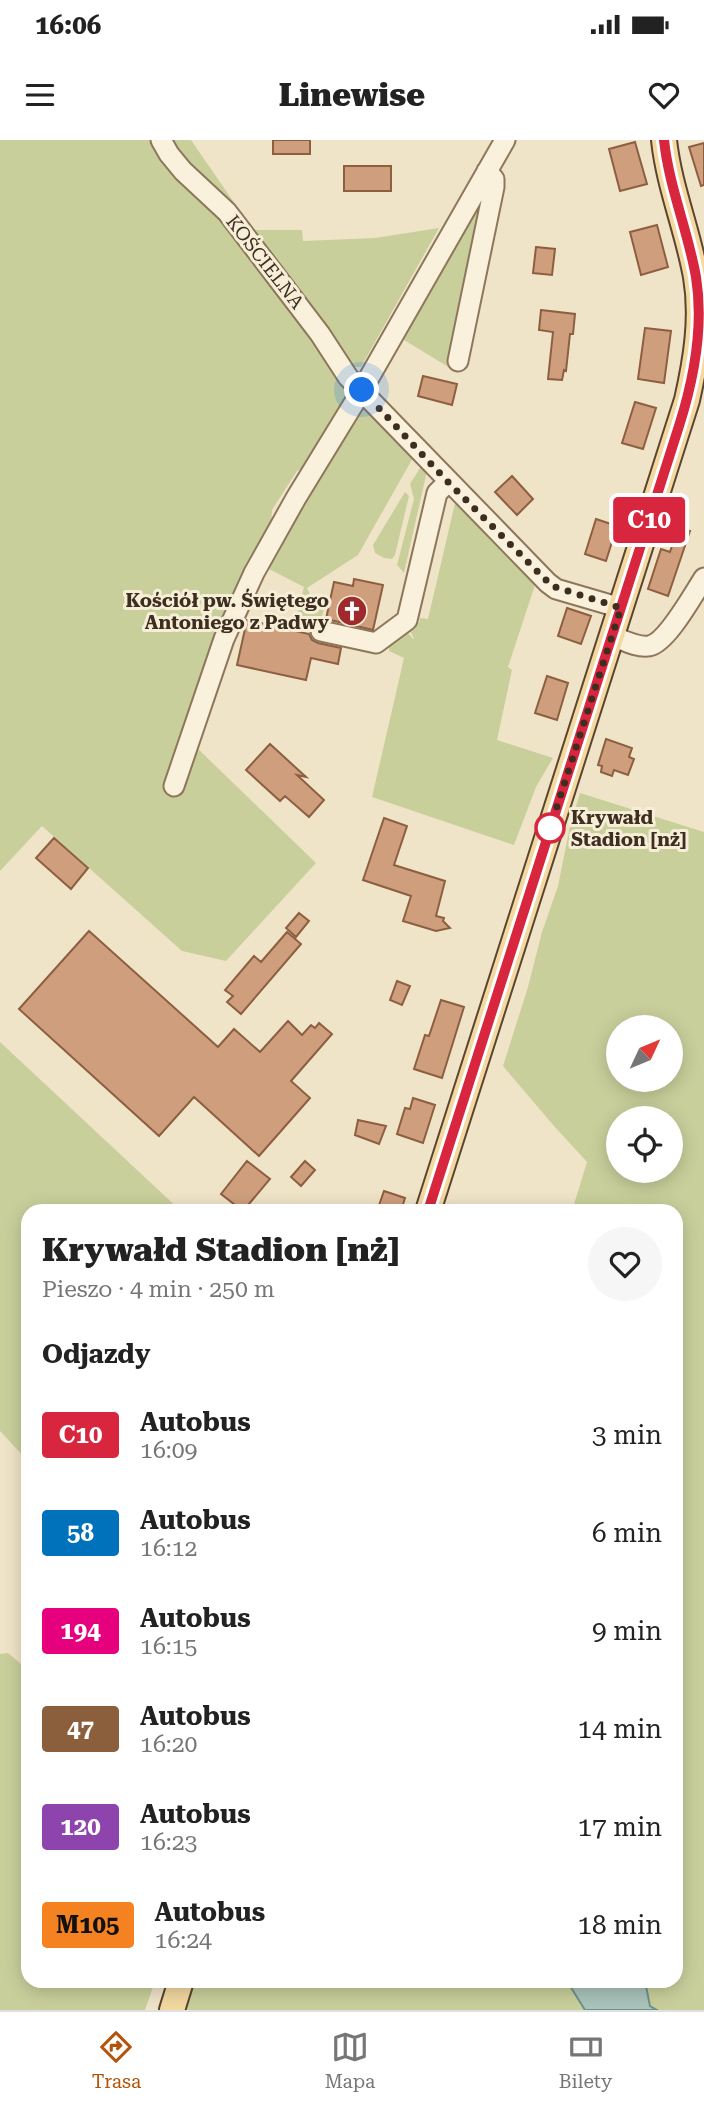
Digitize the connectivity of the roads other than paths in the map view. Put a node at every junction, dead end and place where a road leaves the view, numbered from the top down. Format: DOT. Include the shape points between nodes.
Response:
graph roads {
  1 [pos="162,140"];
  2 [pos="505,140"];
  3 [pos="664,140"];
  4 [pos="487,171"];
  5 [pos="458,362"];
  6 [pos="362,390"];
  7 [pos="448,482"];
  8 [pos="704,578"];
  9 [pos="621,608"];
  10 [pos="321,631"];
  11 [pos="612,636"];
  12 [pos="174,786"];
  13 [pos="430,1204"];
  14 [pos="179,1988"];
  15 [pos="172,2010"];
  1 -- 6 [label="street, KOŚCIELNA" via="183,171 227,212"];
  2 -- 4 [label="street"];
  3 -- 9 [label="main road" via="696,277 698,338 687,400"];
  4 -- 5 [label="street" via="494,187"];
  4 -- 6 [label="street"];
  6 -- 7 [label="street, KOŚCIELNA"];
  6 -- 12 [label="street" via="254,573 224,639"];
  7 -- 9 [label="street, KOŚCIELNA" via="552,586"];
  7 -- 10 [label="street" via="437,493 407,620 376,643"];
  8 -- 11 [label="street" via="655,645"];
  9 -- 11 [label="main road"];
  11 -- 13 [label="main road"];
  14 -- 15 [label="main road"];
}
